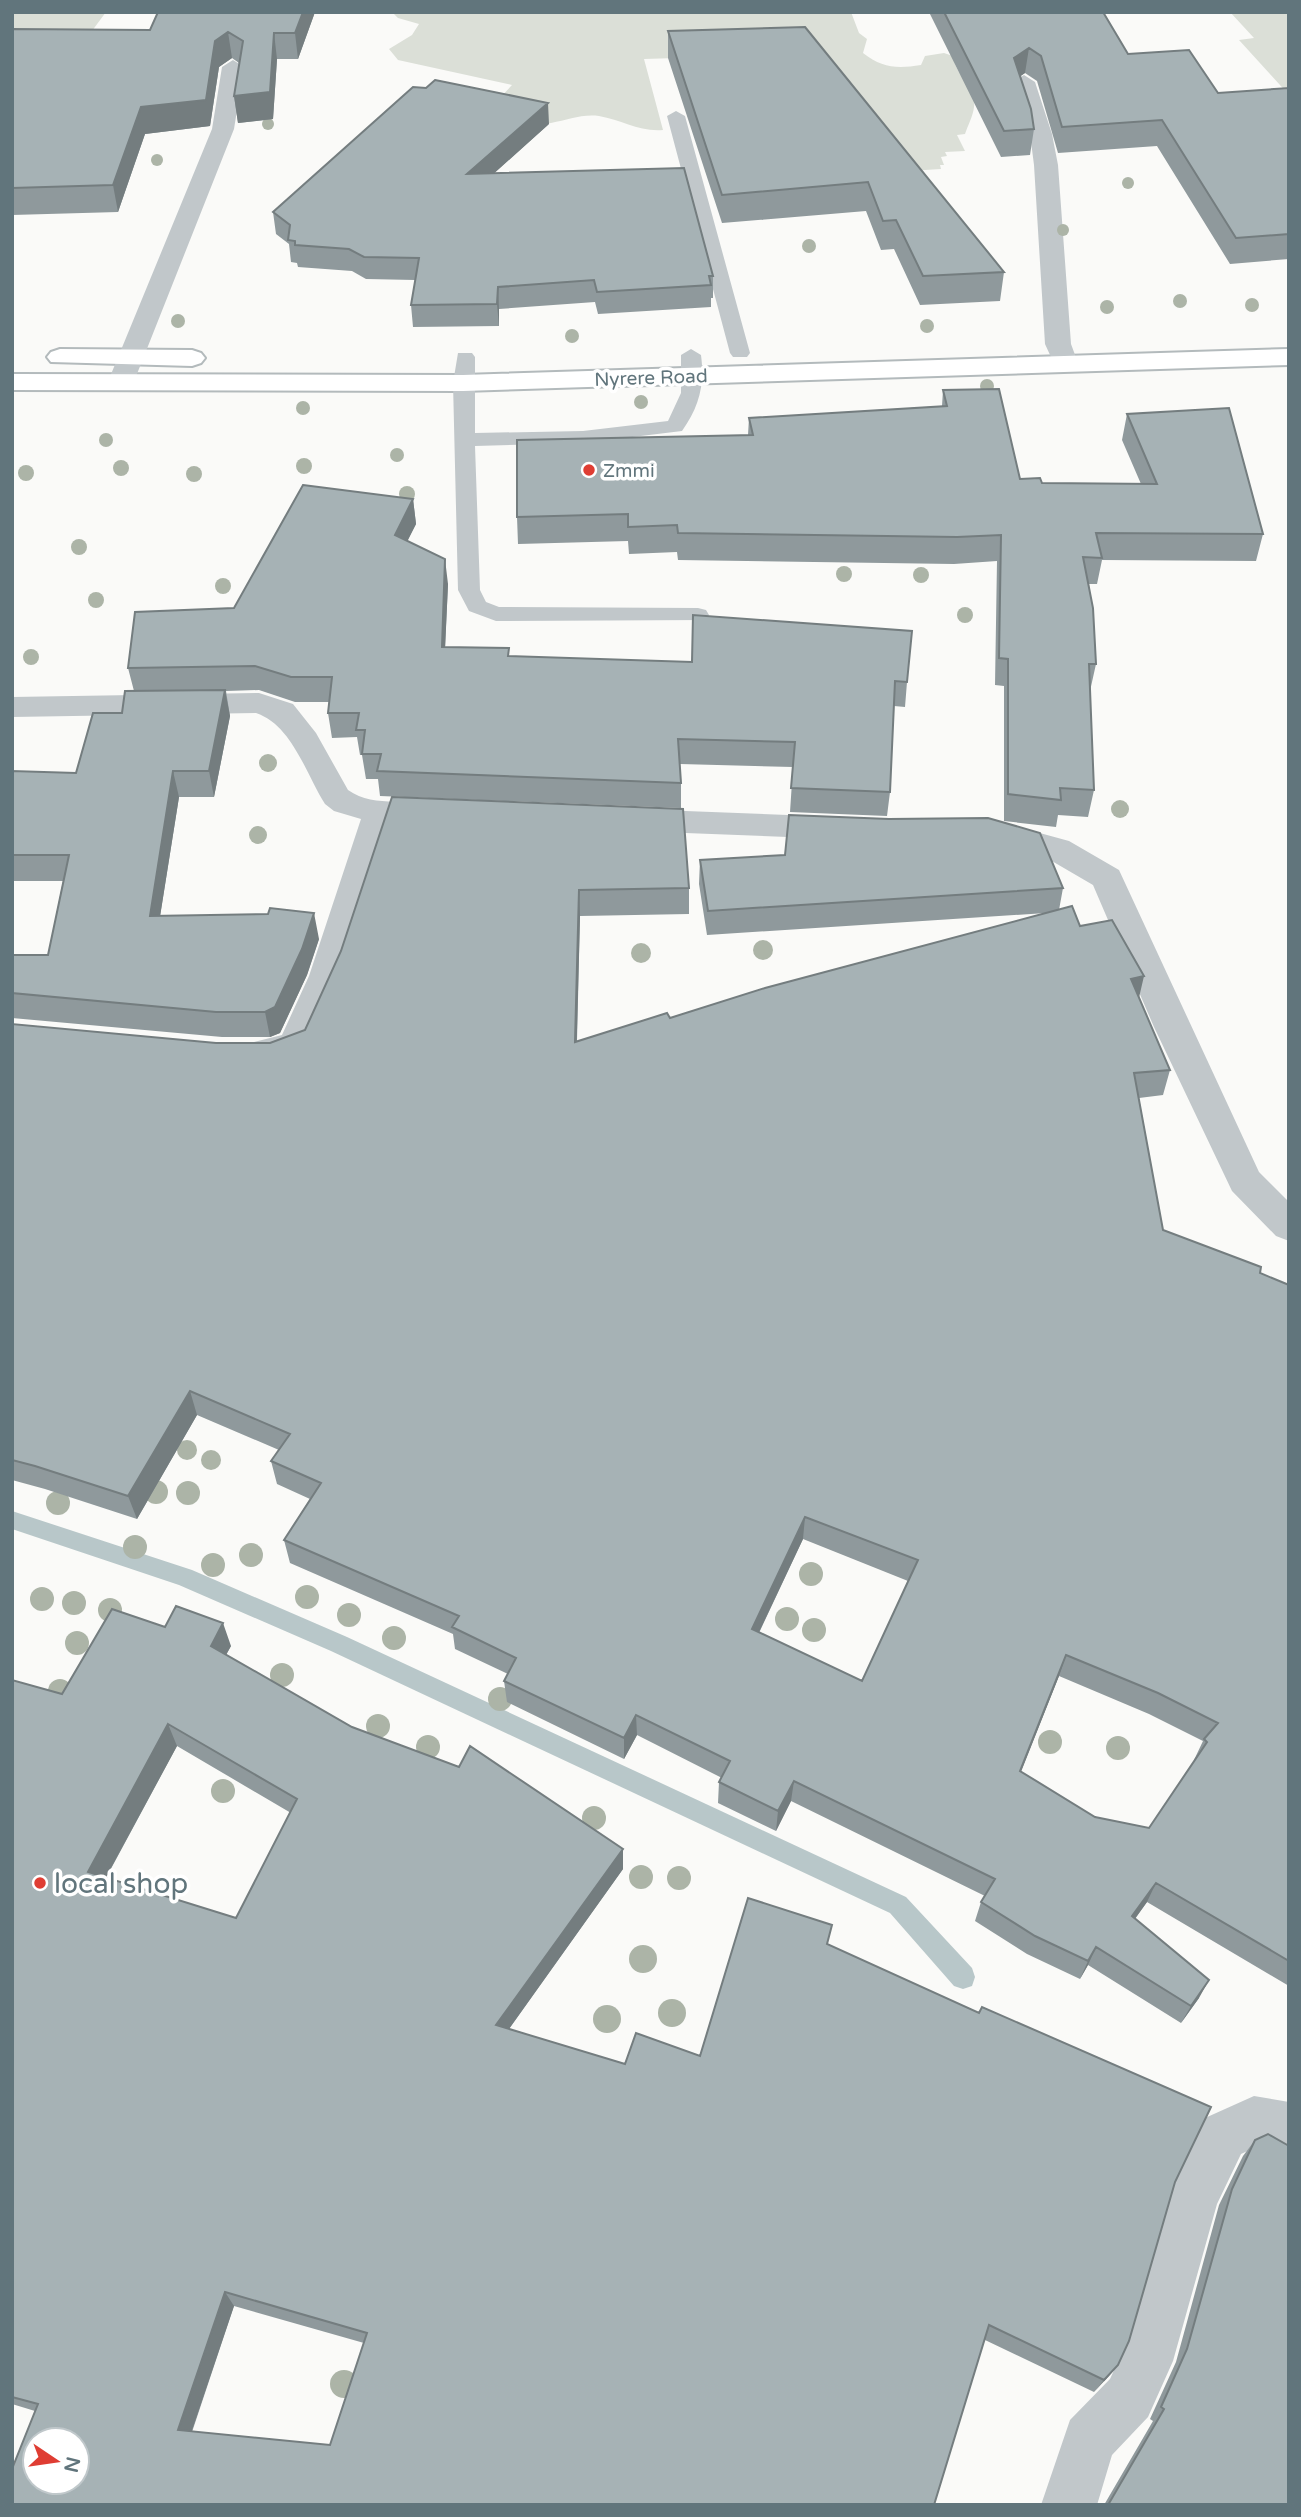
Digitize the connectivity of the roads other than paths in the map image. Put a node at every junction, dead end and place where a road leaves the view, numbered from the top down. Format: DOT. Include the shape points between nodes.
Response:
graph roads {
  1 [pos="233,67"];
  2 [pos="1024,82"];
  3 [pos="676,116"];
  4 [pos="1289,337"];
  5 [pos="740,353"];
  6 [pos="1061,354"];
  7 [pos="12,357"];
  8 [pos="129,357"];
  9 [pos="1289,357"];
  10 [pos="383,358"];
  11 [pos="438,358"];
  12 [pos="693,365"];
  13 [pos="464,370"];
  14 [pos="12,382"];
  15 [pos="120,384"];
  16 [pos="464,440"];
  17 [pos="698,615"];
  18 [pos="12,707"];
  19 [pos="380,810"];
  20 [pos="476,814"];
  21 [pos="600,818"];
  22 [pos="874,829"];
  23 [pos="971,829"];
  24 [pos="222,1053"];
  25 [pos="1289,1226"];
  26 [pos="1289,2127"];
  27 [pos="1069,2505"];
  1 -- 8 [label="street" via="223,129"];
  2 -- 6 [label="street" via="1046,165"];
  3 -- 5 [label="lane"];
  4 -- 6 [label="main road, Nyrere Road"];
  5 -- 6 [label="main road, Nyrere Road"];
  5 -- 12 [label="main road, Nyrere Road"];
  6 -- 9 [label="main road, Nyrere Road"];
  6 -- 12 [label="main road, Nyrere Road"];
  7 -- 8 [label="main road"];
  8 -- 10 [label="main road"];
  8 -- 15 [label="street"];
  11 -- 13 [label="main road, Nyrere Road"];
  12 -- 13 [label="main road, Nyrere Road"];
  12 -- 16 [label="lane" via="687,411 675,426 583,438"];
  13 -- 15 [label="main road, Nyrere Road"];
  13 -- 16 [label="lane"];
  14 -- 15 [label="main road, Nyrere Road"];
  16 -- 17 [label="lane" via="469,590 477,607 496,614"];
  18 -- 19 [label="street" via="259,703 282,711 344,805"];
  19 -- 20 [label="street"];
  19 -- 24 [label="street" via="326,976 296,1044 275,1053"];
  21 -- 22 [label="street"];
  23 -- 25 [label="street" via="1057,849 1107,878 1245,1181"];
  26 -- 27 [label="street" via="1254,2121 1223,2136 1193,2198 1146,2361 1129,2398 1089,2439"];
}
